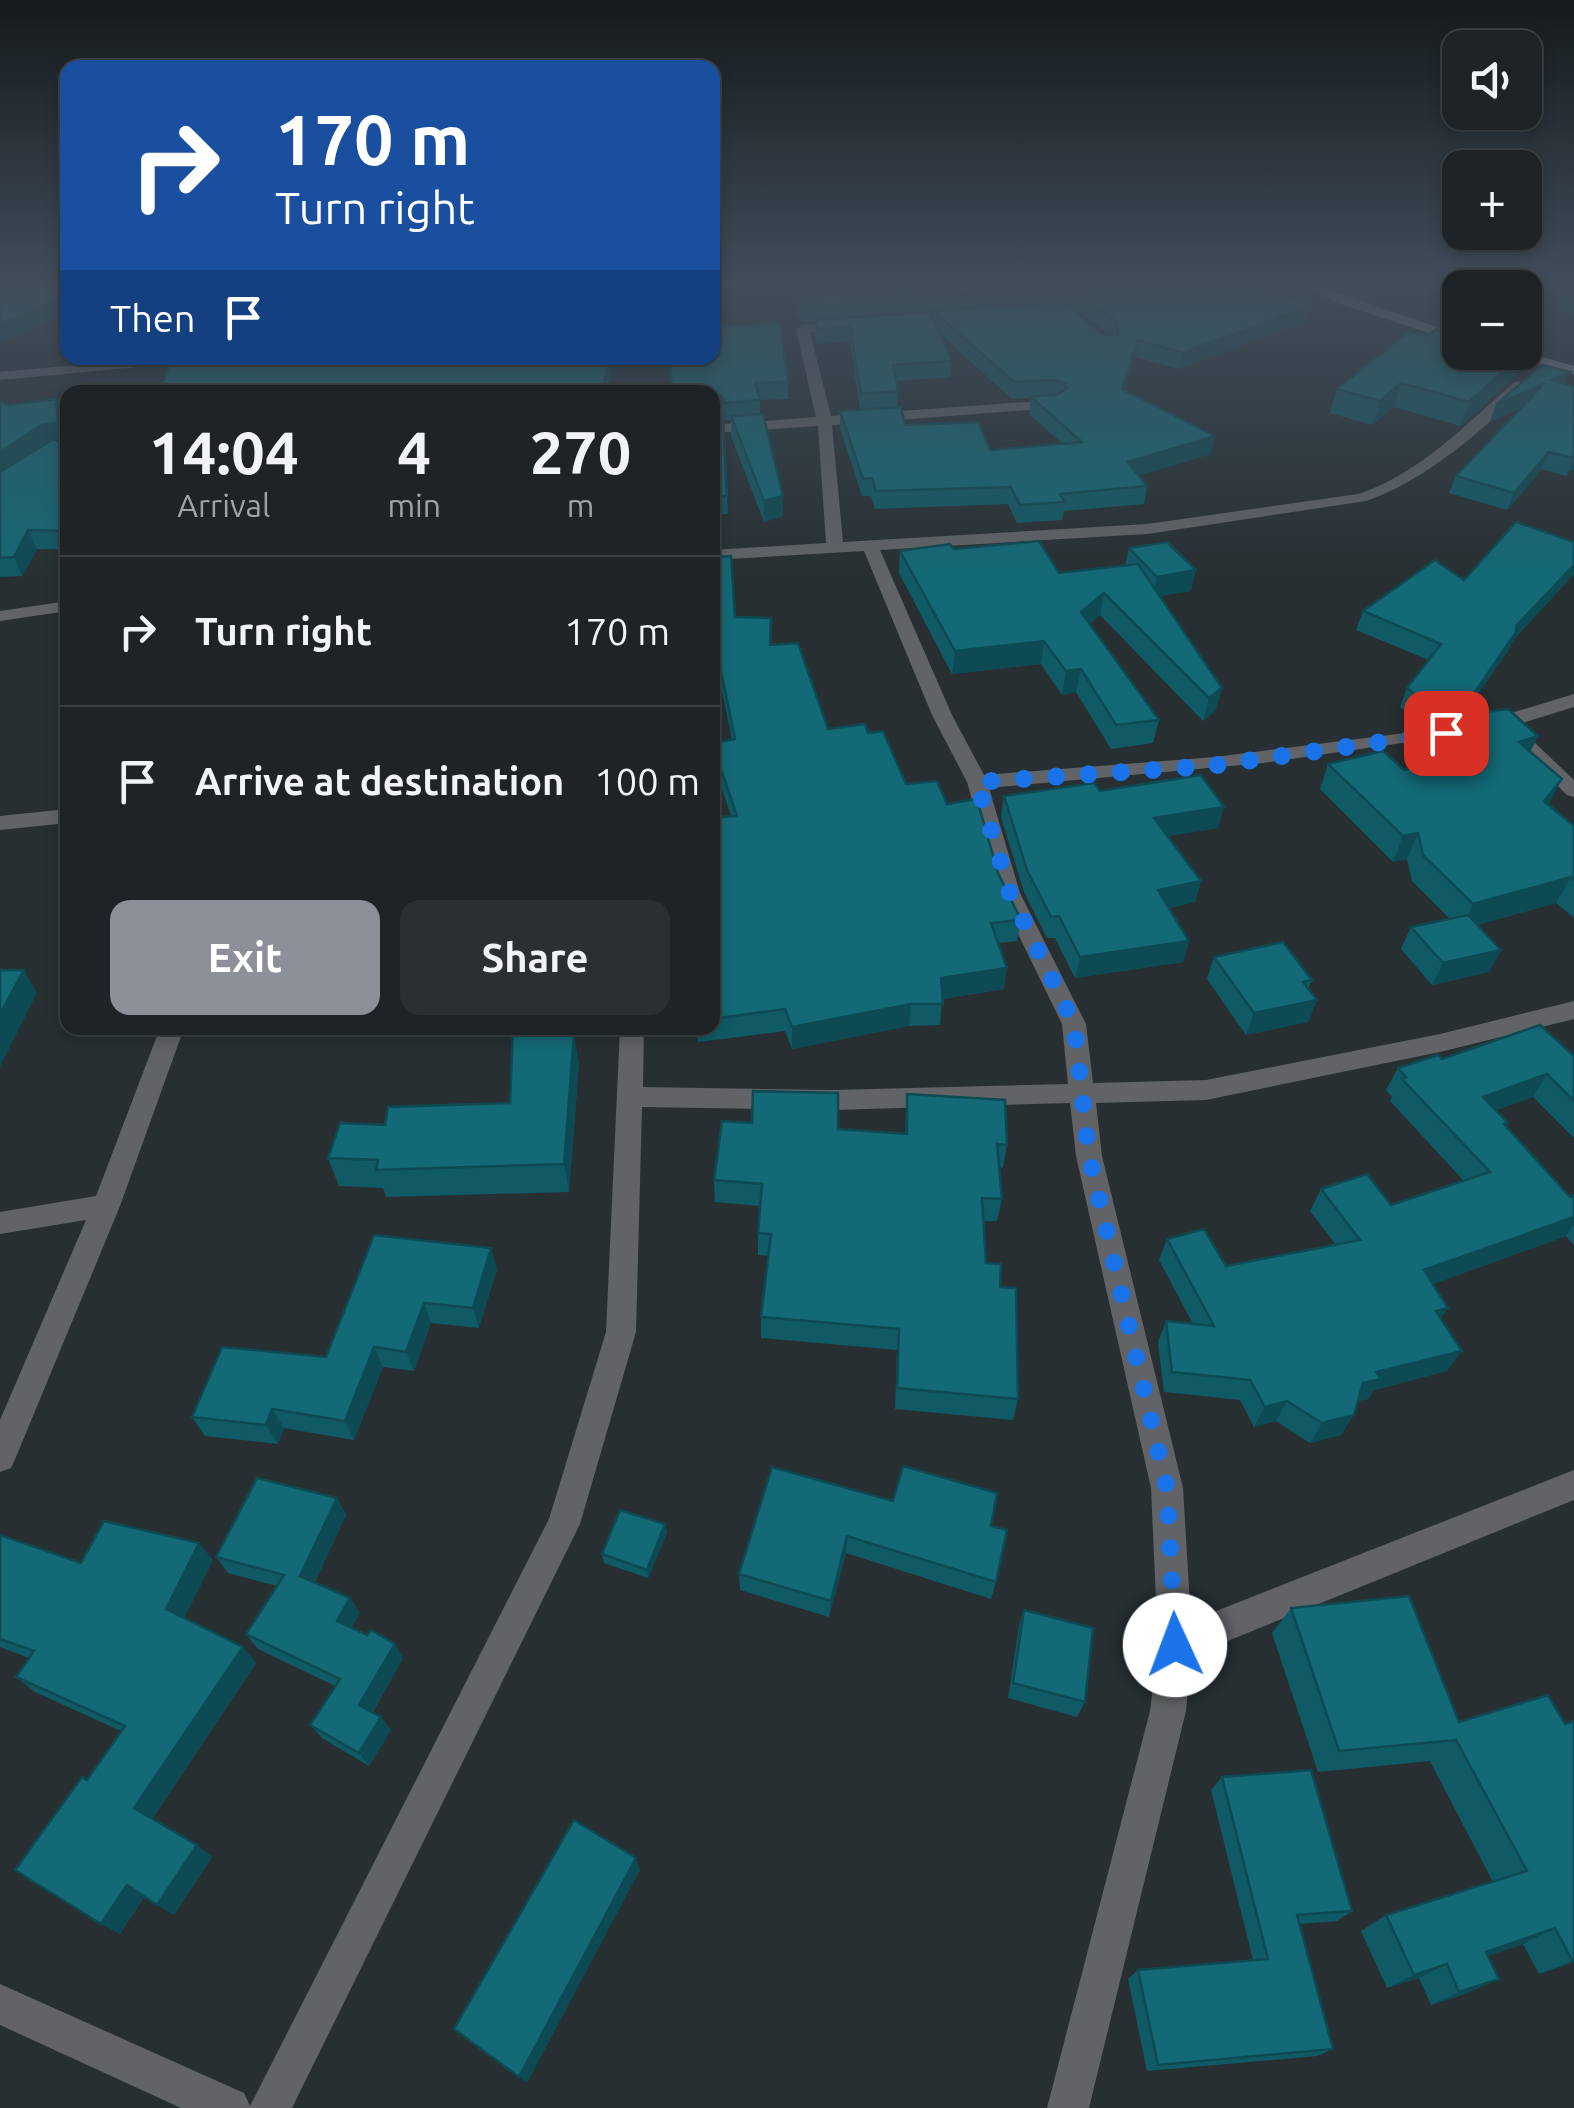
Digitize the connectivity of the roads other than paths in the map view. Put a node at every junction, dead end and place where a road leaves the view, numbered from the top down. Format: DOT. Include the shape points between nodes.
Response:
graph roads {
  1 [pos="816,383"];
  2 [pos="1521,383"];
  3 [pos="1054,404"];
  4 [pos="825,423"];
  5 [pos="720,430"];
  6 [pos="869,544"];
  7 [pos="835,548"];
  8 [pos="720,555"];
  9 [pos="60,607"];
  10 [pos="0,616"];
  11 [pos="1574,700"];
  12 [pos="1503,724"];
  13 [pos="977,782"];
  14 [pos="1574,791"];
  15 [pos="60,817"];
  16 [pos="1,825"];
  17 [pos="1574,1010"];
  18 [pos="169,1035"];
  19 [pos="632,1035"];
  20 [pos="1085,1095"];
  21 [pos="632,1098"];
  22 [pos="106,1206"];
  23 [pos="0,1224"];
  24 [pos="0,1456"];
  25 [pos="1574,1485"];
  26 [pos="1175,1645"];
  27 [pos="0,2004"];
  28 [pos="211,2104"];
  29 [pos="270,2108"];
  30 [pos="1068,2108"];
  1 -- 4 [label="street"];
  2 -- 6 [label="street" via="1422,468 1360,498 1147,529"];
  3 -- 4 [label="street"];
  4 -- 5 [label="street"];
  4 -- 7 [label="street"];
  6 -- 7 [label="street"];
  6 -- 13 [label="street"];
  7 -- 8 [label="street"];
  9 -- 10 [label="street"];
  11 -- 12 [label="street"];
  12 -- 13 [label="street" via="1210,766"];
  12 -- 14 [label="street"];
  13 -- 20 [label="street" via="1010,893 1074,1024"];
  15 -- 16 [label="street"];
  17 -- 20 [label="street" via="1206,1090"];
  18 -- 22 [label="street"];
  19 -- 21 [label="street"];
  20 -- 21 [label="street"];
  20 -- 26 [label="street" via="1089,1156 1167,1488"];
  21 -- 29 [label="street" via="622,1332 564,1524"];
  22 -- 23 [label="street"];
  22 -- 24 [label="street"];
  25 -- 26 [label="street"];
  26 -- 30 [label="street" via="1168,1711"];
  27 -- 28 [label="street"];
}
